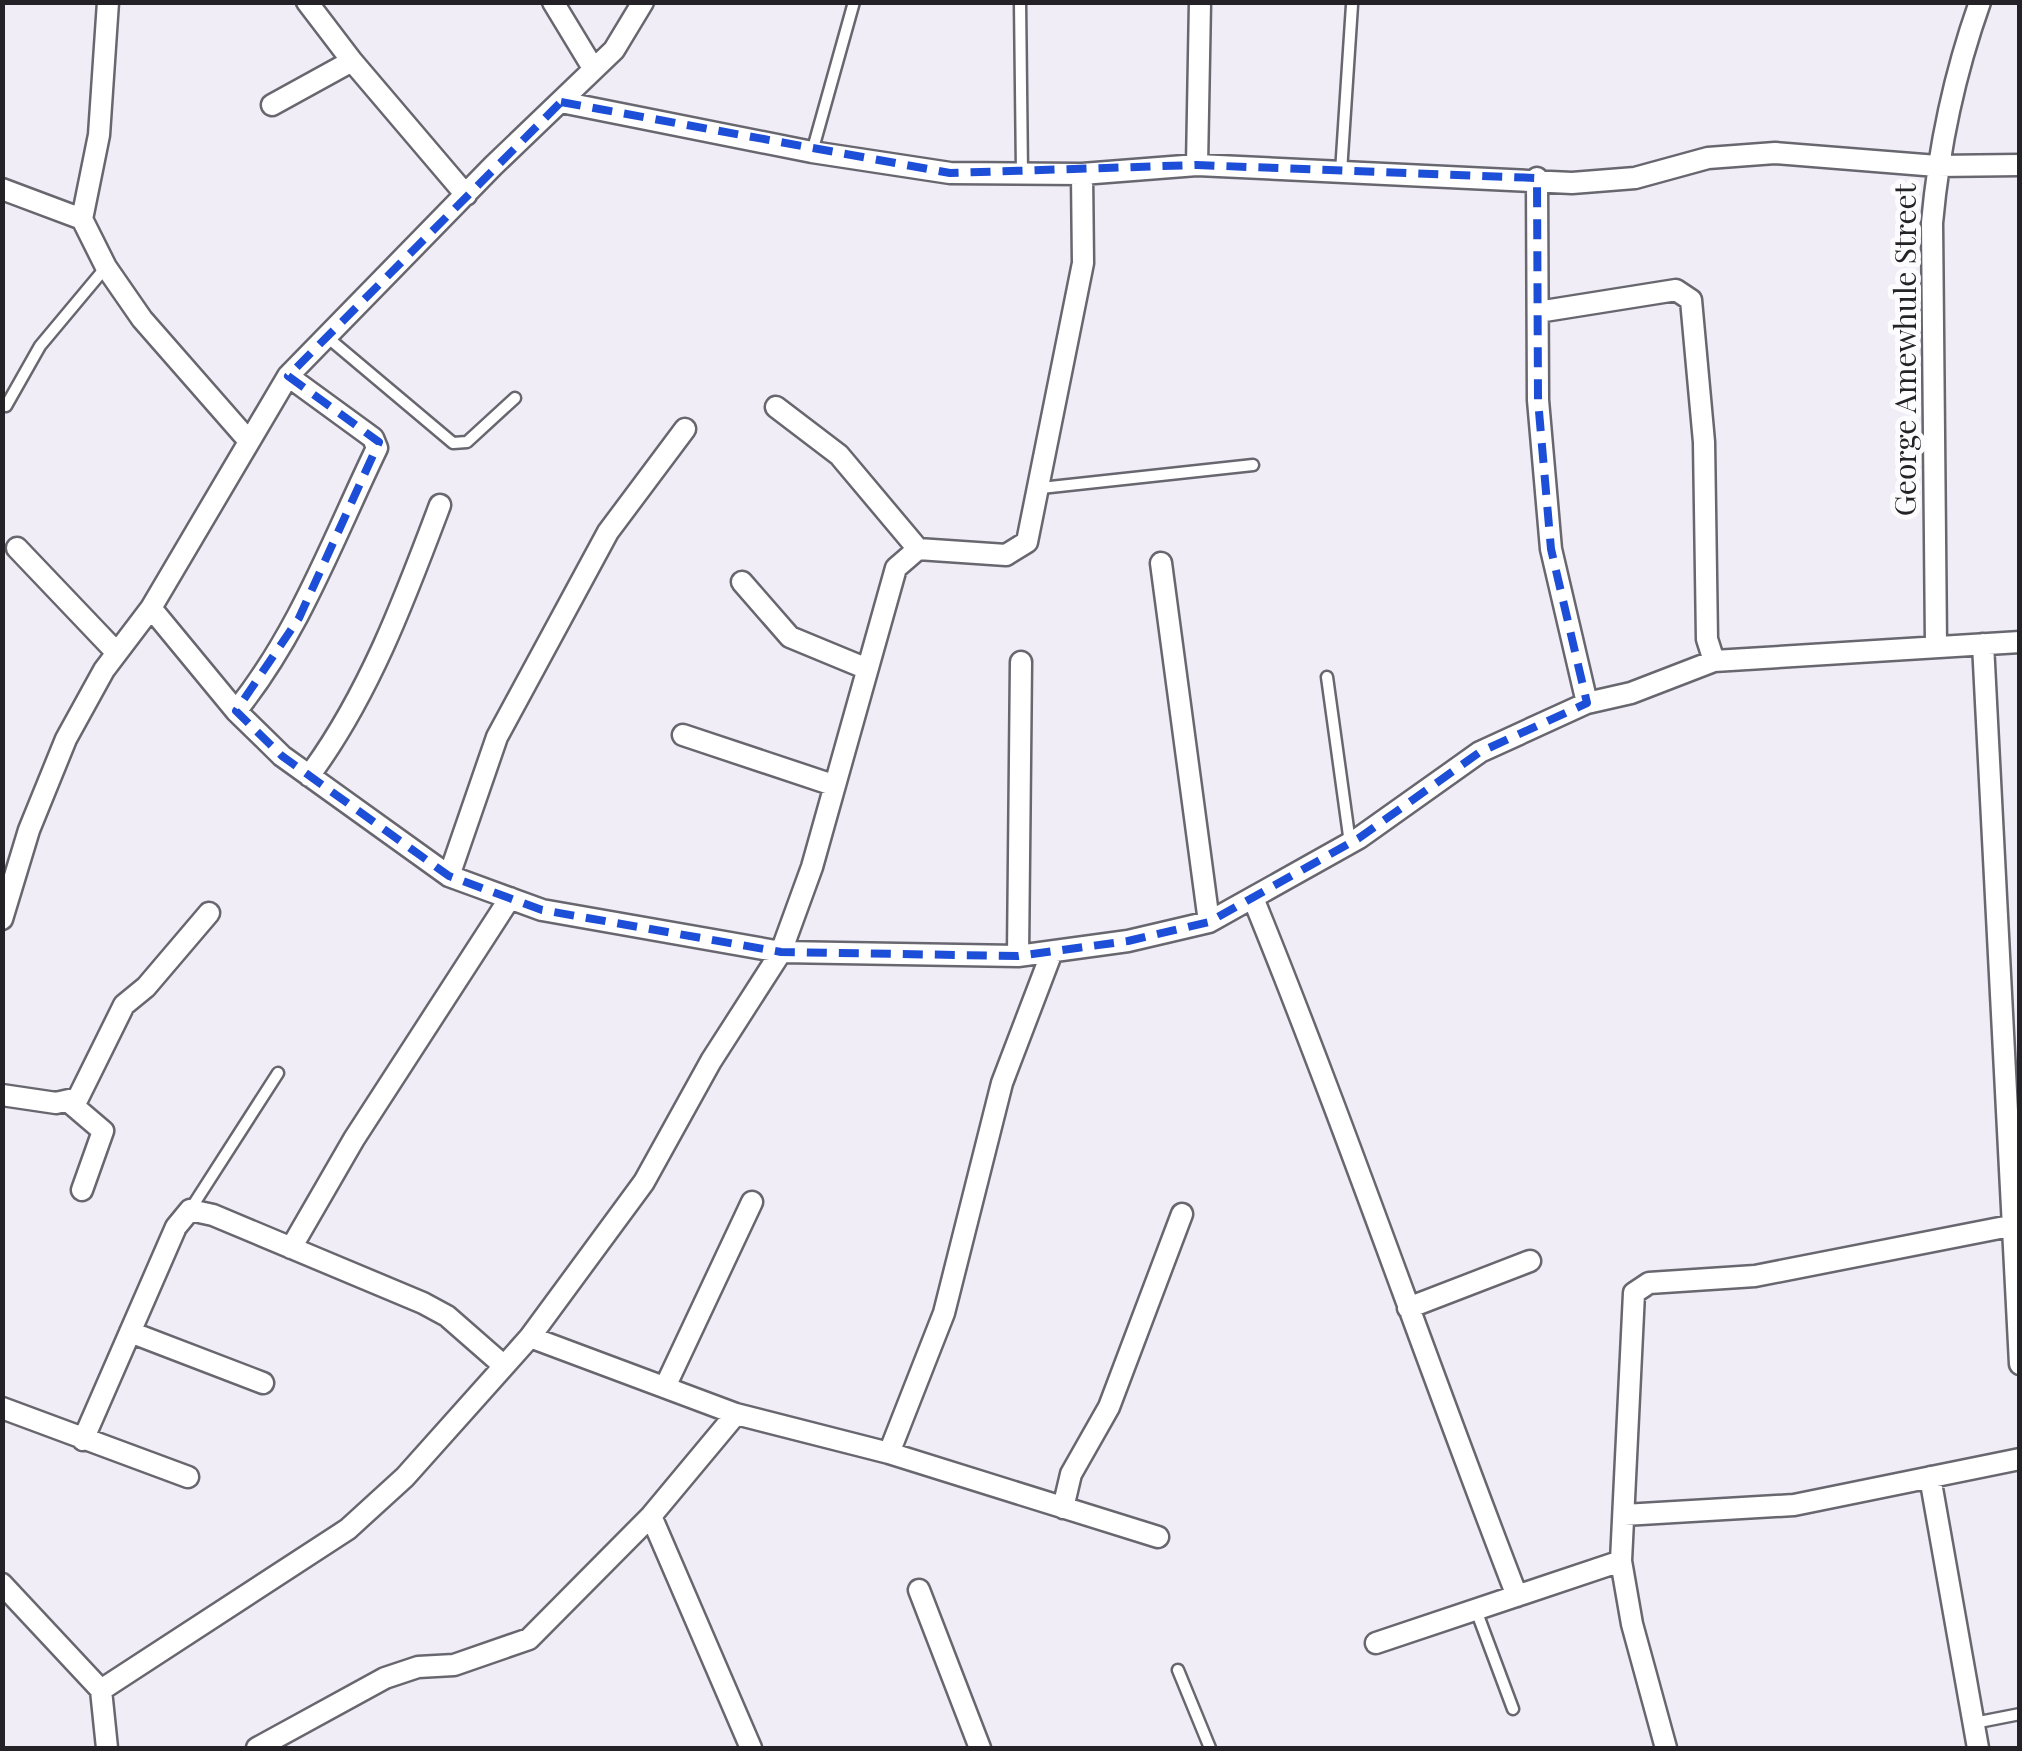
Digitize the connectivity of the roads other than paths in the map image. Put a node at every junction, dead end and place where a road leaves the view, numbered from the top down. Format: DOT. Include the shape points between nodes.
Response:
graph roads {
  1 [pos="108,2"];
  2 [pos="307,2"];
  3 [pos="553,2"];
  4 [pos="643,2"];
  5 [pos="854,2"];
  6 [pos="1020,2"];
  7 [pos="1200,2"];
  8 [pos="1980,2"];
  9 [pos="1352,5"];
  10 [pos="352,62"];
  11 [pos="593,68"];
  12 [pos="561,102"];
  13 [pos="272,105"];
  14 [pos="812,152"];
  15 [pos="1196,165"];
  16 [pos="2020,165"];
  17 [pos="1937,166"];
  18 [pos="1341,173"];
  19 [pos="1022,174"];
  20 [pos="1082,174"];
  21 [pos="1537,178"];
  22 [pos="2,188"];
  23 [pos="466,195"];
  24 [pos="82,220"];
  25 [pos="106,267"];
  26 [pos="1538,312"];
  27 [pos="326,336"];
  28 [pos="288,376"];
  29 [pos="515,398"];
  30 [pos="6,406"];
  31 [pos="776,407"];
  32 [pos="684,429"];
  33 [pos="248,440"];
  34 [pos="1253,465"];
  35 [pos="1041,488"];
  36 [pos="440,505"];
  37 [pos="17,548"];
  38 [pos="918,549"];
  39 [pos="1161,563"];
  40 [pos="742,582"];
  41 [pos="151,608"];
  42 [pos="2020,642"];
  43 [pos="1936,644"];
  44 [pos="1983,644"];
  45 [pos="117,653"];
  46 [pos="1714,661"];
  47 [pos="1022,662"];
  48 [pos="865,668"];
  49 [pos="1328,677"];
  50 [pos="1587,703"];
  51 [pos="236,712"];
  52 [pos="682,734"];
  53 [pos="309,776"];
  54 [pos="834,786"];
  55 [pos="1350,844"];
  56 [pos="449,876"];
  57 [pos="510,898"];
  58 [pos="1253,898"];
  59 [pos="209,913"];
  60 [pos="2,919"];
  61 [pos="1210,922"];
  62 [pos="781,952"];
  63 [pos="1052,952"];
  64 [pos="1018,956"];
  65 [pos="278,1073"];
  66 [pos="2,1096"];
  67 [pos="69,1102"];
  68 [pos="82,1190"];
  69 [pos="752,1202"];
  70 [pos="190,1210"];
  71 [pos="1182,1214"];
  72 [pos="2015,1225"];
  73 [pos="291,1248"];
  74 [pos="1530,1262"];
  75 [pos="1408,1308"];
  76 [pos="130,1332"];
  77 [pos="530,1336"];
  78 [pos="2020,1364"];
  79 [pos="503,1365"];
  80 [pos="263,1383"];
  81 [pos="665,1387"];
  82 [pos="2,1408"];
  83 [pos="736,1414"];
  84 [pos="83,1440"];
  85 [pos="889,1453"];
  86 [pos="2020,1459"];
  87 [pos="1930,1477"];
  88 [pos="188,1478"];
  89 [pos="1063,1508"];
  90 [pos="1624,1515"];
  91 [pos="651,1516"];
  92 [pos="1158,1538"];
  93 [pos="1622,1561"];
  94 [pos="2,1584"];
  95 [pos="918,1590"];
  96 [pos="1517,1596"];
  97 [pos="1476,1610"];
  98 [pos="1376,1644"];
  99 [pos="1178,1670"];
  100 [pos="101,1690"];
  101 [pos="1513,1709"];
  102 [pos="2020,1714"];
  103 [pos="1973,1723"];
  104 [pos="107,1748"];
  105 [pos="256,1748"];
  106 [pos="751,1748"];
  107 [pos="980,1748"];
  108 [pos="1210,1748"];
  109 [pos="1666,1748"];
  110 [pos="1978,1748"];
  1 -- 24 [label="street" via="99,136"];
  2 -- 10 [label="street"];
  3 -- 11 [label="street"];
  4 -- 11 [label="street" via="614,50"];
  5 -- 14 [label="lane"];
  6 -- 19 [label="lane"];
  7 -- 15 [label="street"];
  8 -- 17 [label="street, George Amewhule Street" via="1956,69"];
  9 -- 18 [label="lane"];
  10 -- 13 [label="street"];
  10 -- 23 [label="street"];
  11 -- 12 [label="street"];
  12 -- 14 [label="street"];
  12 -- 23 [label="street"];
  14 -- 19 [label="street" via="950,173"];
  15 -- 18 [label="street"];
  15 -- 20 [label="street"];
  16 -- 17 [label="street"];
  17 -- 21 [label="street" via="1775,153 1708,158 1636,178"];
  17 -- 43 [label="street, George Amewhule Street"];
  18 -- 21 [label="street"];
  19 -- 20 [label="street"];
  20 -- 35 [label="street" via="1083,263"];
  21 -- 26 [label="street"];
  22 -- 24 [label="street"];
  23 -- 27 [label="street"];
  24 -- 25 [label="street"];
  25 -- 30 [label="lane" via="40,346"];
  25 -- 33 [label="street"];
  26 -- 46 [label="street" via="1676,290 1692,300 1704,442 1707,639"];
  26 -- 50 [label="street" via="1551,549"];
  27 -- 28 [label="street"];
  27 -- 29 [label="lane" via="453,444 467,442"];
  28 -- 33 [label="street"];
  28 -- 51 [label="street" via="373,438 377,448 299,618"];
  31 -- 38 [label="street" via="839,455"];
  32 -- 56 [label="street" via="608,532 497,736"];
  33 -- 41 [label="street"];
  34 -- 35 [label="lane"];
  35 -- 38 [label="street" via="1021,550 1006,555"];
  36 -- 53 [label="street" via="364,685"];
  37 -- 45 [label="street"];
  38 -- 48 [label="street" via="896,568"];
  39 -- 61 [label="street"];
  40 -- 48 [label="street" via="790,637"];
  41 -- 45 [label="street"];
  41 -- 51 [label="street"];
  42 -- 44 [label="street"];
  43 -- 44 [label="street"];
  43 -- 46 [label="street"];
  44 -- 72 [label="street"];
  45 -- 60 [label="street" via="66,739"];
  46 -- 50 [label="street"];
  47 -- 64 [label="street"];
  48 -- 54 [label="street"];
  49 -- 55 [label="lane"];
  50 -- 55 [label="street" via="1480,752"];
  51 -- 53 [label="street"];
  52 -- 54 [label="street"];
  53 -- 56 [label="street"];
  54 -- 62 [label="street"];
  55 -- 58 [label="street"];
  56 -- 57 [label="street"];
  57 -- 62 [label="street" via="542,910"];
  57 -- 73 [label="street"];
  58 -- 61 [label="street"];
  58 -- 75 [label="street"];
  59 -- 67 [label="street" via="124,1005 86,1086"];
  61 -- 63 [label="street"];
  62 -- 64 [label="street"];
  62 -- 77 [label="street" via="644,1182"];
  63 -- 64 [label="street"];
  63 -- 85 [label="street" via="1002,1083 944,1314"];
  65 -- 70 [label="lane"];
  66 -- 67 [label="street"];
  67 -- 68 [label="street" via="103,1131"];
  69 -- 81 [label="street"];
  70 -- 73 [label="street"];
  70 -- 76 [label="street" via="176,1227"];
  71 -- 89 [label="street" via="1109,1407 1071,1474"];
  72 -- 78 [label="street"];
  72 -- 90 [label="street" via="1755,1276 1640,1288 1632,1298"];
  73 -- 79 [label="street" via="448,1316"];
  74 -- 75 [label="street"];
  75 -- 96 [label="street"];
  76 -- 80 [label="street"];
  76 -- 84 [label="street"];
  77 -- 79 [label="street"];
  77 -- 81 [label="street"];
  79 -- 100 [label="street" via="406,1477 348,1529"];
  81 -- 83 [label="street"];
  82 -- 84 [label="street"];
  83 -- 85 [label="street"];
  83 -- 91 [label="street"];
  84 -- 88 [label="street"];
  85 -- 89 [label="street"];
  86 -- 87 [label="street"];
  87 -- 90 [label="street" via="1794,1505"];
  87 -- 103 [label="street"];
  89 -- 92 [label="street"];
  90 -- 93 [label="street"];
  91 -- 105 [label="street" via="529,1639 454,1665 385,1678"];
  91 -- 106 [label="street"];
  93 -- 96 [label="street"];
  93 -- 109 [label="street"];
  94 -- 100 [label="street"];
  95 -- 107 [label="street"];
  96 -- 97 [label="street"];
  97 -- 98 [label="street"];
  97 -- 101 [label="lane"];
  99 -- 108 [label="lane"];
  100 -- 104 [label="street"];
  102 -- 103 [label="lane"];
  103 -- 110 [label="street"];
}
